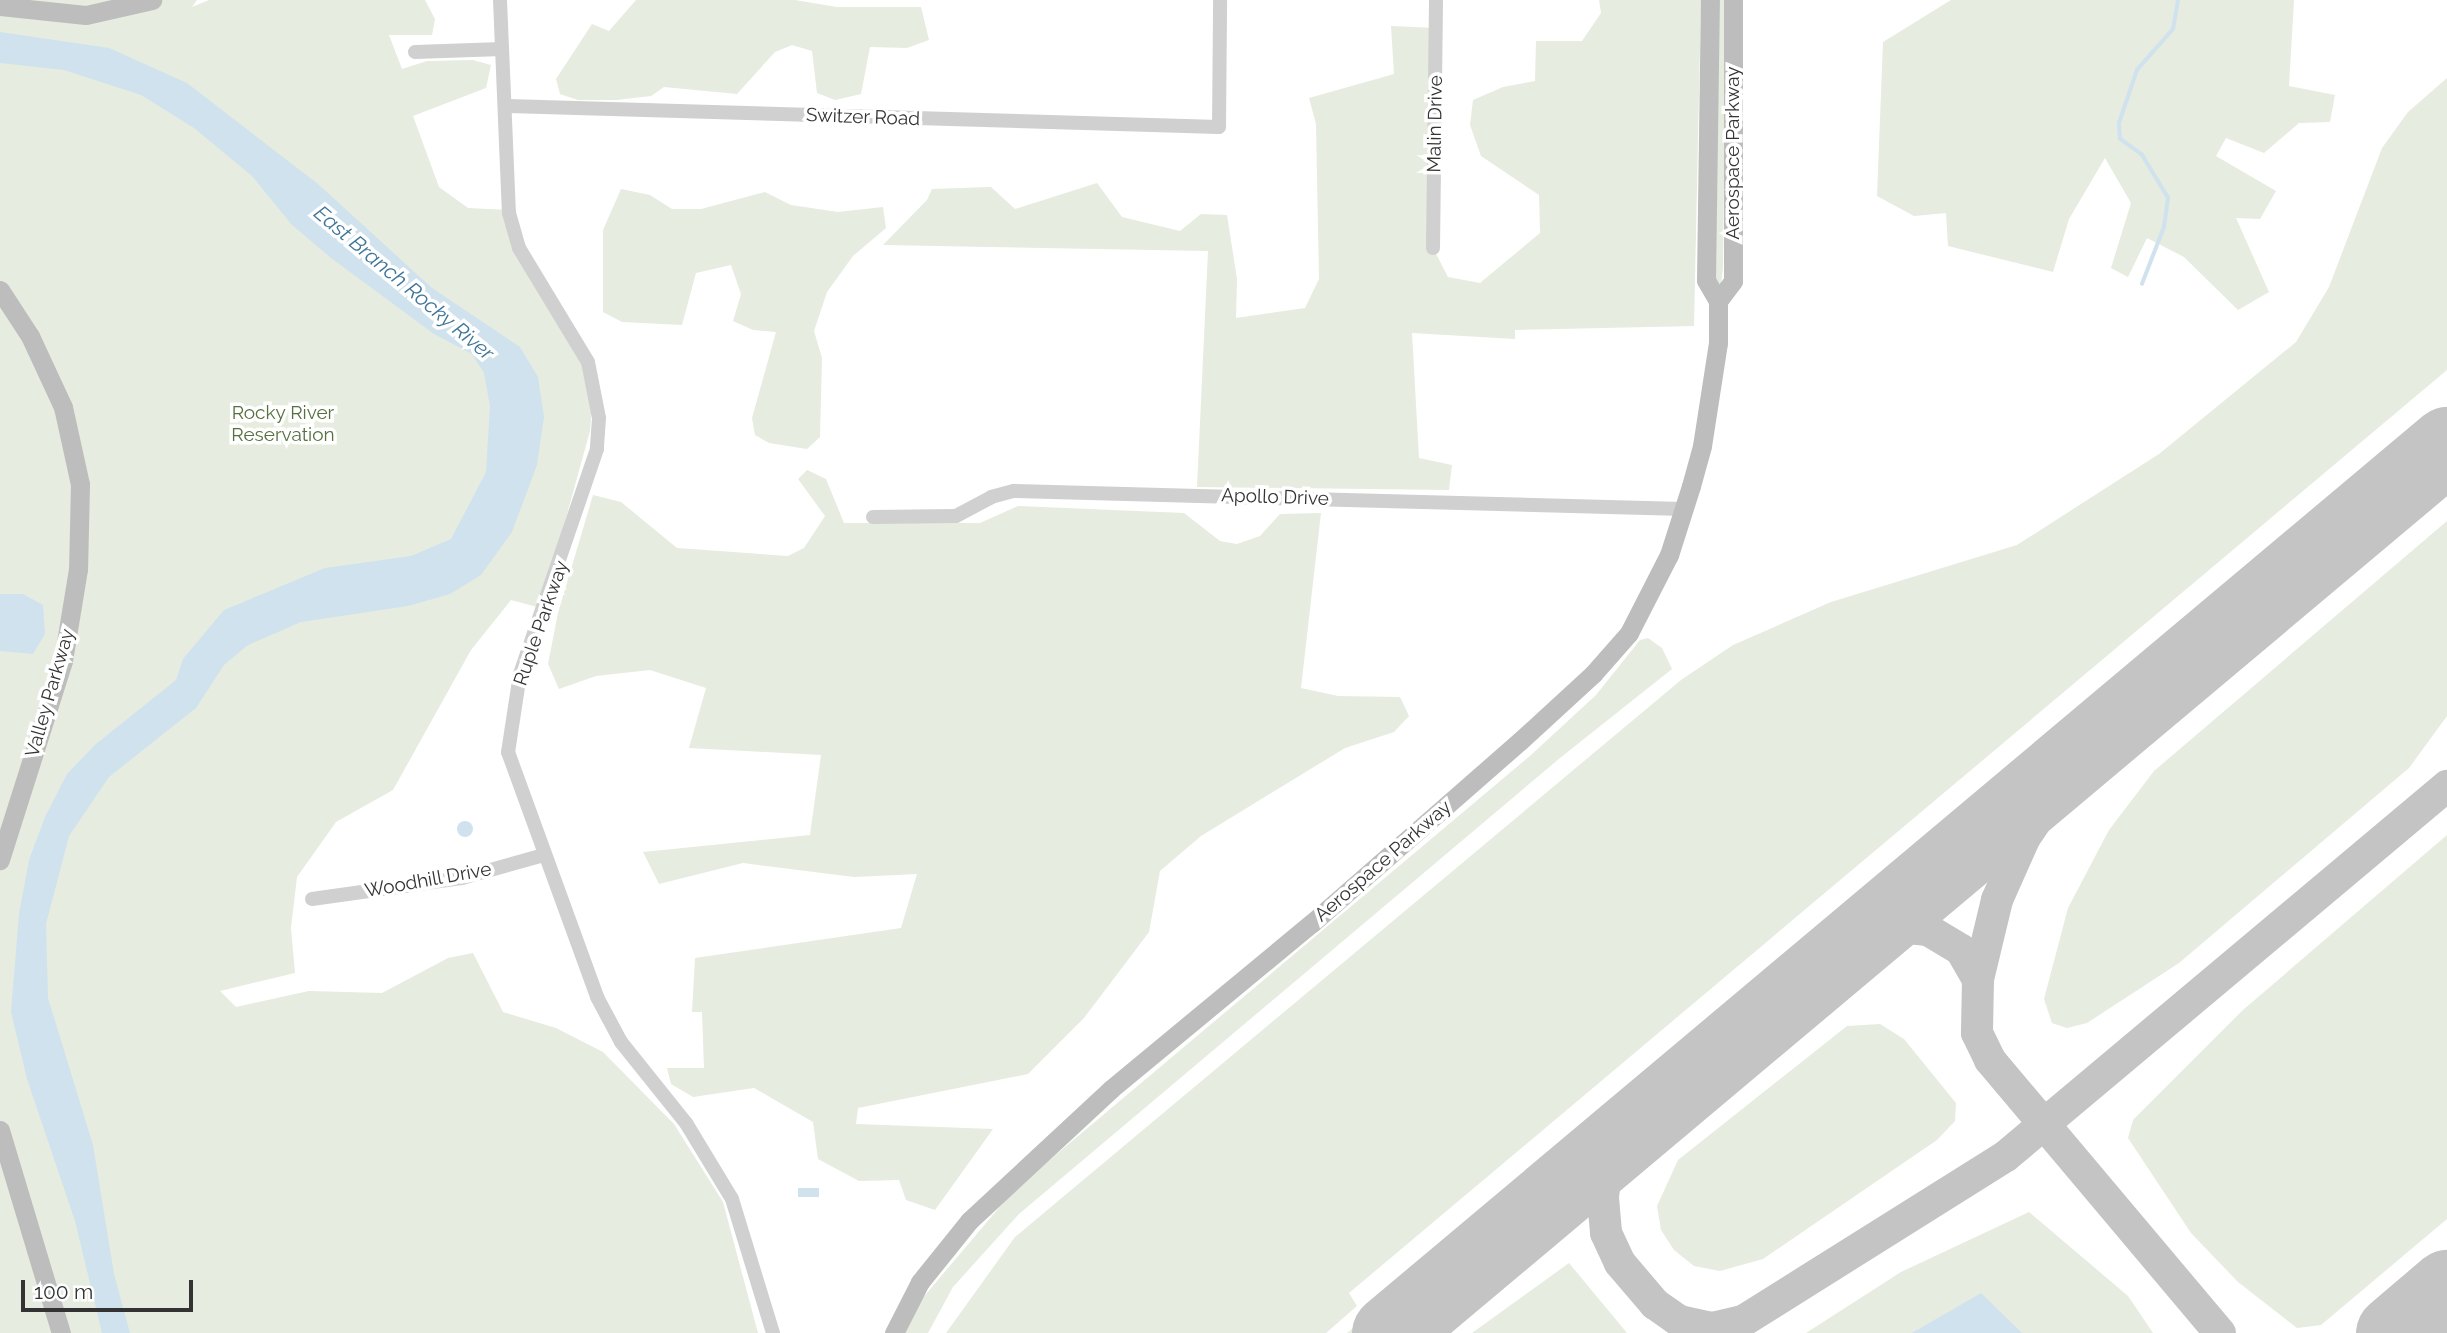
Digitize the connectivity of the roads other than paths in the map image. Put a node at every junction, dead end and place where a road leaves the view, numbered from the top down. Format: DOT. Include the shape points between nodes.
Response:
graph roads {
  1 [pos="152,0"];
  2 [pos="500,0"];
  3 [pos="1220,0"];
  4 [pos="1436,0"];
  5 [pos="1710,0"];
  6 [pos="1733,0"];
  7 [pos="0,6"];
  8 [pos="502,49"];
  9 [pos="415,52"];
  10 [pos="507,106"];
  11 [pos="1433,248"];
  12 [pos="0,290"];
  13 [pos="1718,301"];
  14 [pos="1684,509"];
  15 [pos="873,517"];
  16 [pos="544,855"];
  17 [pos="0,860"];
  18 [pos="312,899"];
  19 [pos="0,1130"];
  20 [pos="61,1333"];
  21 [pos="773,1333"];
  22 [pos="894,1333"];
  1 -- 7 [label="street" via="86,15 49,15"];
  2 -- 8 [label="street, Ruple Parkway"];
  3 -- 10 [label="street, Switzer Road" via="1219,127"];
  4 -- 11 [label="street, Malin Drive"];
  5 -- 13 [label="street, Aerospace Parkway" via="1706,281"];
  6 -- 13 [label="street, Aerospace Parkway" via="1733,281"];
  8 -- 9 [label="street"];
  8 -- 10 [label="street, Ruple Parkway"];
  10 -- 16 [label="street, Ruple Parkway" via="509,213 519,248 588,362 599,418 597,449 520,674 507,744"];
  12 -- 17 [label="street, Valley Parkway" via="30,336 63,407 80,484 78,569 63,661"];
  13 -- 14 [label="street, Aerospace Parkway" via="1710,399"];
  14 -- 15 [label="street, Apollo Drive" via="1014,491 991,497 956,516"];
  14 -- 22 [label="street, Aerospace Parkway" via="1652,593 1629,633 1593,674 1312,923 1111,1089 969,1221 920,1282"];
  16 -- 18 [label="street, Woodhill Drive" via="462,878"];
  16 -- 21 [label="street, Ruple Parkway" via="577,949 621,1042 686,1123 732,1199"];
  19 -- 20 [label="street"];
}
